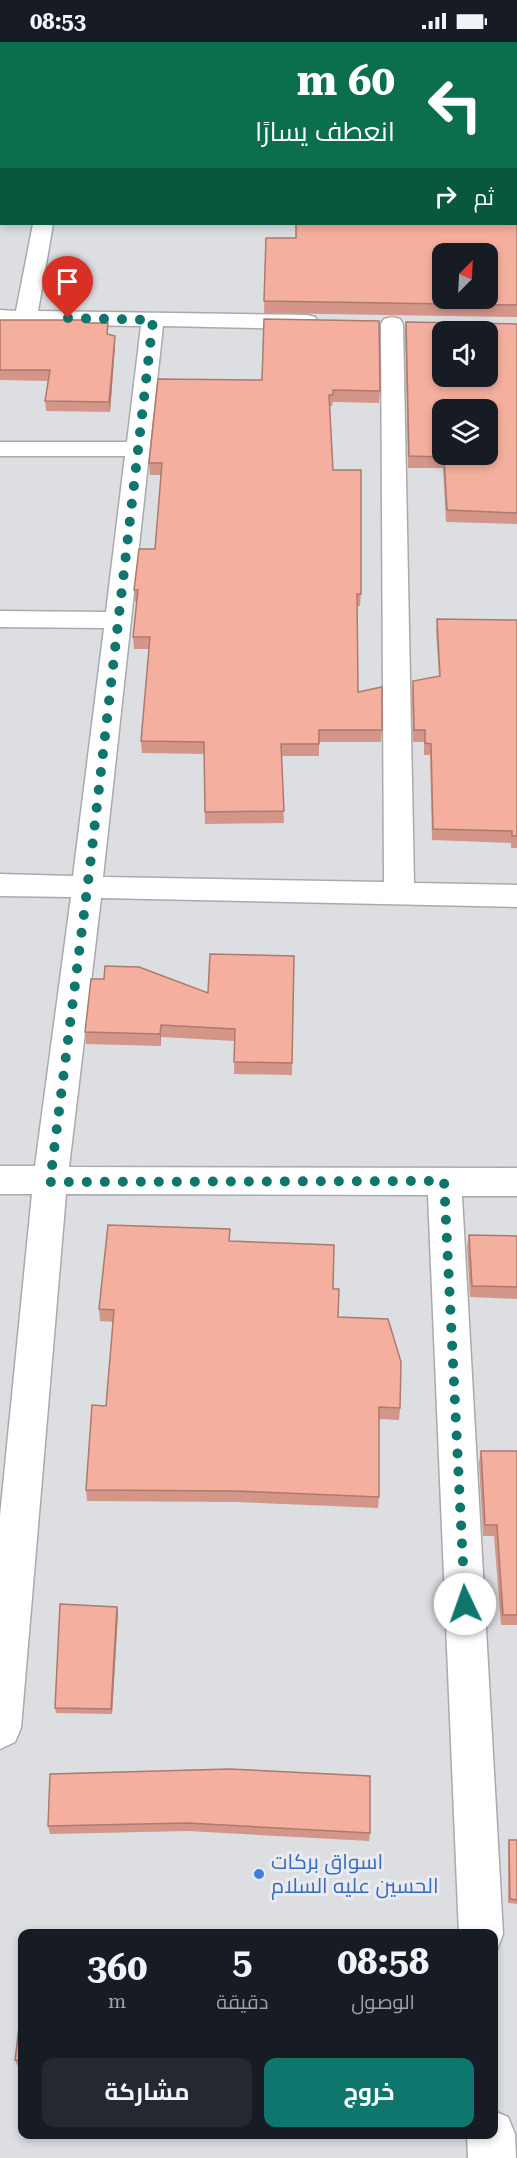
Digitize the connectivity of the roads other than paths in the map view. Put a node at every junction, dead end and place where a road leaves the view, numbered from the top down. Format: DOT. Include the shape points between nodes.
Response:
graph roads {
  1 [pos="44,225"];
  2 [pos="0,317"];
  3 [pos="26,318"];
  4 [pos="153,320"];
  5 [pos="332,323"];
  6 [pos="391,324"];
  7 [pos="0,449"];
  8 [pos="138,449"];
  9 [pos="0,619"];
  10 [pos="118,620"];
  11 [pos="0,885"];
  12 [pos="87,888"];
  13 [pos="399,894"];
  14 [pos="517,896"];
  15 [pos="0,1180"];
  16 [pos="444,1181"];
  17 [pos="50,1182"];
  18 [pos="517,1182"];
  19 [pos="0,1728"];
  20 [pos="481,1929"];
  21 [pos="491,2139"];
  22 [pos="492,2158"];
  1 -- 3 [label="street"];
  2 -- 3 [label="street"];
  3 -- 4 [label="street"];
  4 -- 5 [label="street"];
  4 -- 8 [label="street"];
  6 -- 13 [label="street"];
  7 -- 8 [label="street"];
  8 -- 10 [label="street"];
  9 -- 10 [label="street"];
  10 -- 12 [label="street"];
  11 -- 12 [label="street"];
  12 -- 13 [label="street"];
  12 -- 17 [label="street"];
  13 -- 14 [label="street"];
  15 -- 17 [label="street"];
  16 -- 17 [label="street"];
  16 -- 18 [label="street"];
  16 -- 20 [label="street"];
  17 -- 19 [label="street"];
  21 -- 22 [label="street"];
}
